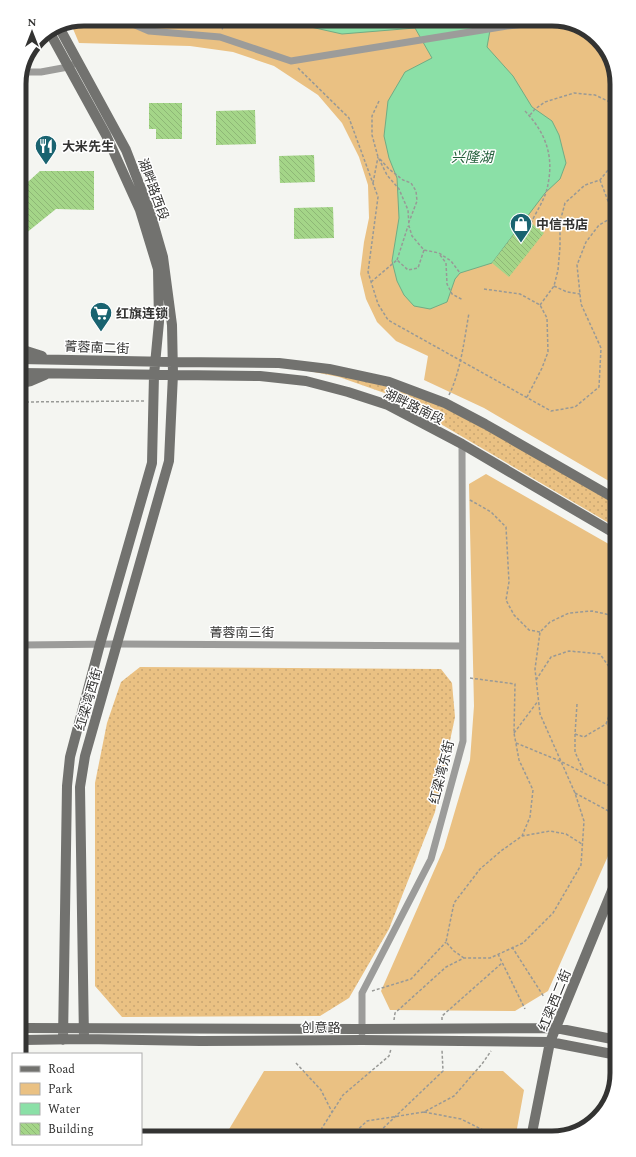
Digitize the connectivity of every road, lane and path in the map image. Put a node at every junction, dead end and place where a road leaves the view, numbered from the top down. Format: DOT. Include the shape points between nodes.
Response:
graph roads {
  1 [pos="137,26"];
  2 [pos="507,26"];
  3 [pos="61,31"];
  4 [pos="52,37"];
  5 [pos="78,61"];
  6 [pos="291,61"];
  7 [pos="68,67"];
  8 [pos="28,72"];
  9 [pos="379,101"];
  10 [pos="610,102"];
  11 [pos="525,110"];
  12 [pos="530,115"];
  13 [pos="378,156"];
  14 [pos="610,168"];
  15 [pos="600,180"];
  16 [pos="373,184"];
  17 [pos="610,206"];
  18 [pos="610,219"];
  19 [pos="531,223"];
  20 [pos="409,226"];
  21 [pos="424,250"];
  22 [pos="439,253"];
  23 [pos="397,260"];
  24 [pos="460,273"];
  25 [pos="371,282"];
  26 [pos="554,286"];
  27 [pos="484,289"];
  28 [pos="580,294"];
  29 [pos="463,300"];
  30 [pos="540,305"];
  31 [pos="469,314"];
  32 [pos="26,351"];
  33 [pos="26,359"];
  34 [pos="53,359"];
  35 [pos="460,360"];
  36 [pos="155,362"];
  37 [pos="173,362"];
  38 [pos="26,373"];
  39 [pos="52,373"];
  40 [pos="173,374"];
  41 [pos="154,375"];
  42 [pos="26,382"];
  43 [pos="526,397"];
  44 [pos="153,401"];
  45 [pos="26,402"];
  46 [pos="446,403"];
  47 [pos="462,444"];
  48 [pos="462,495"];
  49 [pos="610,496"];
  50 [pos="610,531"];
  51 [pos="610,615"];
  52 [pos="540,632"];
  53 [pos="100,644"];
  54 [pos="117,644"];
  55 [pos="26,645"];
  56 [pos="462,646"];
  57 [pos="610,668"];
  58 [pos="462,677"];
  59 [pos="536,680"];
  60 [pos="538,700"];
  61 [pos="577,704"];
  62 [pos="610,713"];
  63 [pos="514,733"];
  64 [pos="575,734"];
  65 [pos="516,743"];
  66 [pos="560,760"];
  67 [pos="584,772"];
  68 [pos="610,786"];
  69 [pos="575,793"];
  70 [pos="610,812"];
  71 [pos="522,836"];
  72 [pos="583,844"];
  73 [pos="610,896"];
  74 [pos="446,942"];
  75 [pos="512,948"];
  76 [pos="498,954"];
  77 [pos="464,958"];
  78 [pos="502,963"];
  79 [pos="362,994"];
  80 [pos="544,997"];
  81 [pos="525,1010"];
  82 [pos="442,1024"];
  83 [pos="64,1027"];
  84 [pos="26,1028"];
  85 [pos="84,1028"];
  86 [pos="556,1028"];
  87 [pos="362,1029"];
  88 [pos="393,1029"];
  89 [pos="84,1039"];
  90 [pos="610,1039"];
  91 [pos="26,1040"];
  92 [pos="63,1040"];
  93 [pos="362,1040"];
  94 [pos="393,1040"];
  95 [pos="498,1041"];
  96 [pos="550,1042"];
  97 [pos="442,1048"];
  98 [pos="610,1054"];
  99 [pos="296,1063"];
  100 [pos="332,1112"];
  101 [pos="424,1112"];
  102 [pos="321,1131"];
  103 [pos="356,1131"];
  104 [pos="380,1131"];
  105 [pos="484,1131"];
  106 [pos="532,1131"];
  1 -- 6 [label="street" via="149,31 220,37"];
  2 -- 6 [label="street"];
  3 -- 5 [label="street, 湖畔路西段"];
  4 -- 7 [label="street, 湖畔路西段"];
  5 -- 7 [label="street"];
  5 -- 37 [label="street, 湖畔路西段" via="126,150 150,212 163,257 172,325"];
  6 -- 16 [label="path" via="349,118"];
  7 -- 8 [label="street"];
  7 -- 36 [label="street, 湖畔路西段" via="106,135 140,210 158,269 159,322"];
  9 -- 13 [label="path" via="372,116 372,135"];
  10 -- 12 [label="path" via="595,95 574,93 545,102"];
  11 -- 12 [label="path"];
  12 -- 19 [label="path" via="549,149 550,167 543,200"];
  13 -- 16 [label="path"];
  13 -- 20 [label="path" via="387,176 399,189 408,210"];
  13 -- 20 [label="path" via="389,169 410,183 416,191 417,201"];
  14 -- 15 [label="path"];
  15 -- 17 [label="path"];
  15 -- 26 [label="path" via="585,185 565,203 560,222 558,270"];
  16 -- 25 [label="path" via="378,197 368,272"];
  18 -- 28 [label="path" via="599,225 586,242 577,265"];
  20 -- 21 [label="path" via="412,236"];
  20 -- 23 [label="path"];
  21 -- 22 [label="path"];
  21 -- 23 [label="path" via="418,268 408,270"];
  22 -- 24 [label="path" via="451,261"];
  22 -- 29 [label="path" via="446,263 447,284 452,294"];
  23 -- 25 [label="path"];
  25 -- 35 [label="path" via="378,304 388,320"];
  26 -- 28 [label="path"];
  26 -- 30 [label="path"];
  27 -- 30 [label="path" via="520,294"];
  28 -- 43 [label="path" via="581,304 601,348 599,387 576,407 551,411"];
  30 -- 43 [label="path" via="547,318 548,352"];
  31 -- 35 [label="path"];
  32 -- 34 [label="street"];
  33 -- 34 [label="street, 菁蓉南二街"];
  34 -- 36 [label="street, 菁蓉南二街"];
  35 -- 43 [label="path"];
  35 -- 46 [label="path" via="455,382"];
  36 -- 37 [label="street, 菁蓉南二街"];
  36 -- 41 [label="street, 湖畔路西段"];
  37 -- 40 [label="street, 湖畔路西段"];
  37 -- 46 [label="street, 湖畔路南段" via="279,363 329,369 389,382"];
  38 -- 39 [label="street, 菁蓉南二街"];
  39 -- 41 [label="street, 菁蓉南二街"];
  39 -- 42 [label="street"];
  40 -- 41 [label="street, 湖畔路南段"];
  40 -- 47 [label="street, 湖畔路南段" via="260,376 306,381 388,406"];
  40 -- 54 [label="street, 红梁湾西街" via="169,461"];
  41 -- 44 [label="street, 红梁湾西街"];
  44 -- 45 [label="path"];
  44 -- 53 [label="street, 红梁湾西街" via="152,463"];
  46 -- 49 [label="street, 湖畔路南段"];
  47 -- 48 [label="street, 红梁湾东街"];
  47 -- 50 [label="street, 湖畔路南段"];
  48 -- 52 [label="path" via="491,512 506,527 506,600 514,615 529,630"];
  48 -- 56 [label="street, 红梁湾东街"];
  51 -- 52 [label="path" via="592,611 569,613 550,622"];
  52 -- 59 [label="path"];
  53 -- 54 [label="street, 菁蓉南三街"];
  53 -- 55 [label="street, 菁蓉南三街"];
  53 -- 83 [label="street, 红梁湾西街" via="70,757 67,786"];
  54 -- 56 [label="street, 菁蓉南三街"];
  54 -- 85 [label="street, 红梁湾西街" via="85,756 80,787"];
  56 -- 58 [label="street, 红梁湾东街"];
  57 -- 59 [label="path" via="600,654 569,651 551,657"];
  58 -- 63 [label="path" via="515,684"];
  58 -- 79 [label="street, 红梁湾东街" via="463,741 431,859"];
  59 -- 60 [label="path"];
  60 -- 63 [label="path"];
  60 -- 66 [label="path" via="540,714"];
  61 -- 64 [label="path"];
  62 -- 64 [label="path" via="606,724 584,737"];
  63 -- 65 [label="path"];
  64 -- 67 [label="path" via="576,752"];
  65 -- 66 [label="path"];
  65 -- 71 [label="path" via="519,760 533,790 530,817"];
  66 -- 67 [label="path"];
  66 -- 69 [label="path"];
  67 -- 68 [label="path"];
  69 -- 70 [label="path"];
  69 -- 72 [label="path" via="584,820"];
  71 -- 72 [label="path" via="550,831 566,834"];
  71 -- 74 [label="path" via="480,869 454,903"];
  72 -- 75 [label="path" via="581,865 553,913 522,943"];
  73 -- 86 [label="street, 红梁西二街"];
  74 -- 77 [label="path"];
  74 -- 79 [label="path" via="410,979"];
  75 -- 76 [label="path"];
  75 -- 80 [label="path"];
  76 -- 77 [label="path" via="490,958"];
  76 -- 78 [label="path"];
  77 -- 88 [label="path" via="446,967 395,1013"];
  78 -- 81 [label="path"];
  78 -- 82 [label="path" via="442,1016"];
  79 -- 87 [label="street, 红梁湾东街"];
  83 -- 84 [label="street, 创意路"];
  83 -- 85 [label="street, 创意路"];
  83 -- 92 [label="street, 红梁湾西街"];
  85 -- 87 [label="street, 创意路"];
  85 -- 89 [label="street, 红梁湾西街"];
  86 -- 88 [label="street, 创意路"];
  86 -- 90 [label="street, 创意路"];
  86 -- 96 [label="street, 红梁西二街"];
  87 -- 88 [label="street, 创意路"];
  87 -- 93 [label="street, 红梁湾东街"];
  89 -- 92 [label="street, 创意路"];
  89 -- 93 [label="street, 创意路"];
  91 -- 92 [label="street, 创意路"];
  93 -- 94 [label="street, 创意路"];
  94 -- 95 [label="street, 创意路"];
  94 -- 100 [label="path" via="389,1056 343,1095"];
  95 -- 96 [label="street, 创意路"];
  95 -- 101 [label="path" via="454,1096"];
  96 -- 98 [label="street, 创意路"];
  96 -- 106 [label="street, 红梁西二街"];
  97 -- 104 [label="path" via="442,1072"];
  99 -- 100 [label="path" via="321,1090"];
  100 -- 102 [label="path"];
  101 -- 103 [label="path" via="367,1121"];
  101 -- 105 [label="path" via="461,1119"];
}
